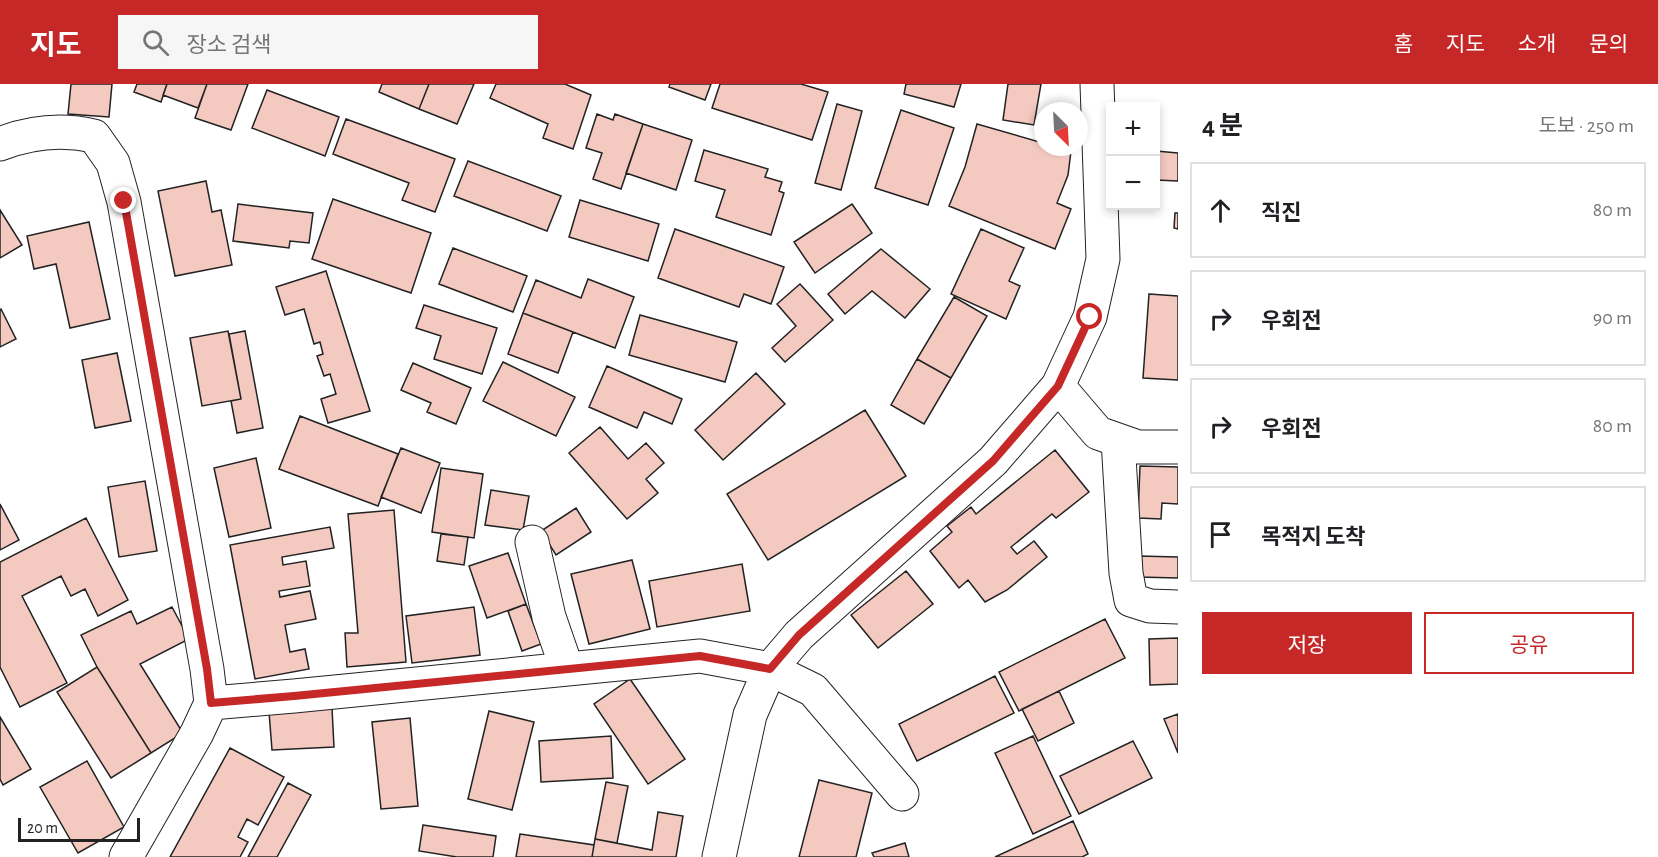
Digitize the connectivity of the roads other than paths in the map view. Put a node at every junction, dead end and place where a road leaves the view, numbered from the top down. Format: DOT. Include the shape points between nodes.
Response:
graph roads {
  1 [pos="1098,84"];
  2 [pos="0,144"];
  3 [pos="1058,386"];
  4 [pos="1118,440"];
  5 [pos="1178,447"];
  6 [pos="532,542"];
  7 [pos="1178,607"];
  8 [pos="567,669"];
  9 [pos="770,669"];
  10 [pos="211,703"];
  11 [pos="902,794"];
  12 [pos="126,857"];
  13 [pos="719,857"];
  1 -- 3 [label="street" via="1103,259 1090,317"];
  2 -- 10 [label="street" via="40,133 76,132 94,136 113,163 124,201"];
  3 -- 4 [label="street" via="1098,433"];
  3 -- 9 [label="street" via="993,461 799,635"];
  4 -- 5 [label="street" via="1138,447"];
  4 -- 7 [label="street" via="1131,600 1150,606"];
  6 -- 8 [label="street" via="549,617"];
  8 -- 9 [label="street" via="700,656"];
  8 -- 10 [label="street"];
  9 -- 11 [label="street" via="813,690"];
  9 -- 13 [label="street" via="750,715"];
  10 -- 12 [label="street"];
}
